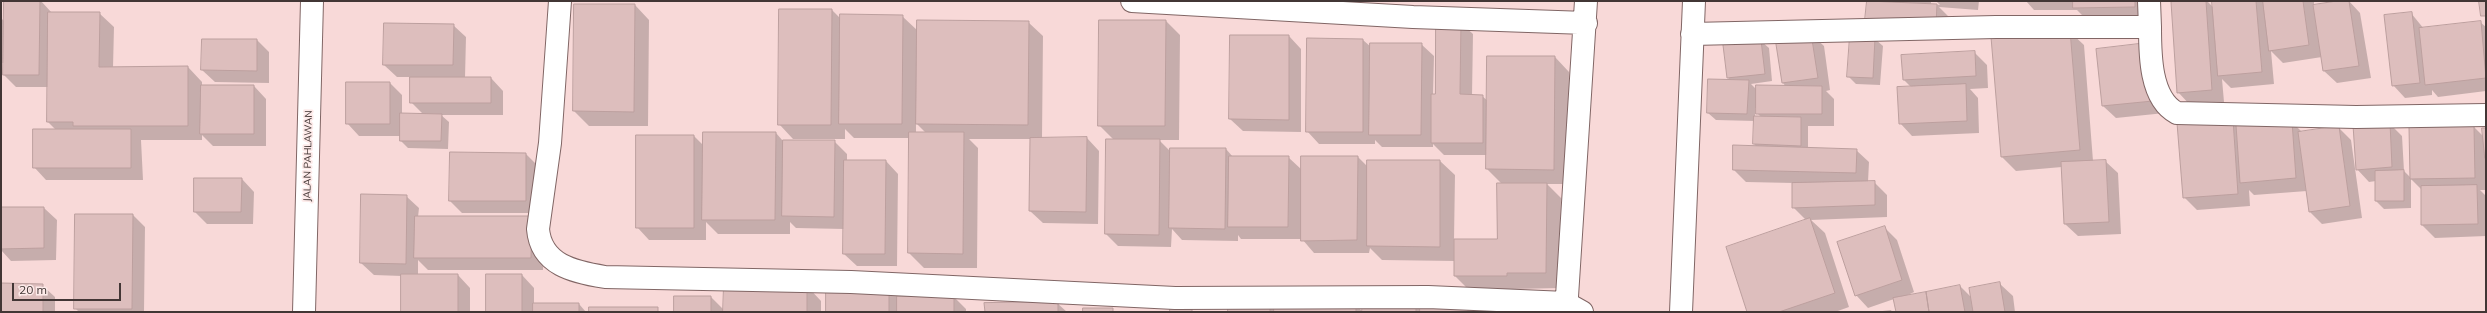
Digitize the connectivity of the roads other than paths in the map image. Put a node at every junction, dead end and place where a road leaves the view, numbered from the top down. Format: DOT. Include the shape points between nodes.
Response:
graph roads {
  1 [pos="312,1"];
  2 [pos="560,1"];
  3 [pos="1132,1"];
  4 [pos="1586,1"];
  5 [pos="1694,1"];
  6 [pos="2148,1"];
  7 [pos="1586,23"];
  8 [pos="2150,27"];
  9 [pos="1692,34"];
  10 [pos="2486,115"];
  11 [pos="1572,309"];
  12 [pos="304,312"];
  13 [pos="1681,312"];
  1 -- 12 [label="street, JALAN PAHLAWAN"];
  2 -- 11 [label="street" via="550,143 538,229 539,239 547,254 559,265 582,273 605,276 851,282 1175,298 1428,297"];
  3 -- 7 [label="street" via="1413,17"];
  4 -- 7 [label="street"];
  5 -- 9 [label="street"];
  6 -- 8 [label="street"];
  7 -- 11 [label="street"];
  8 -- 9 [label="street" via="1996,27"];
  8 -- 10 [label="street" via="2159,95 2169,109 2177,113 2348,117"];
  9 -- 13 [label="street"];
}
